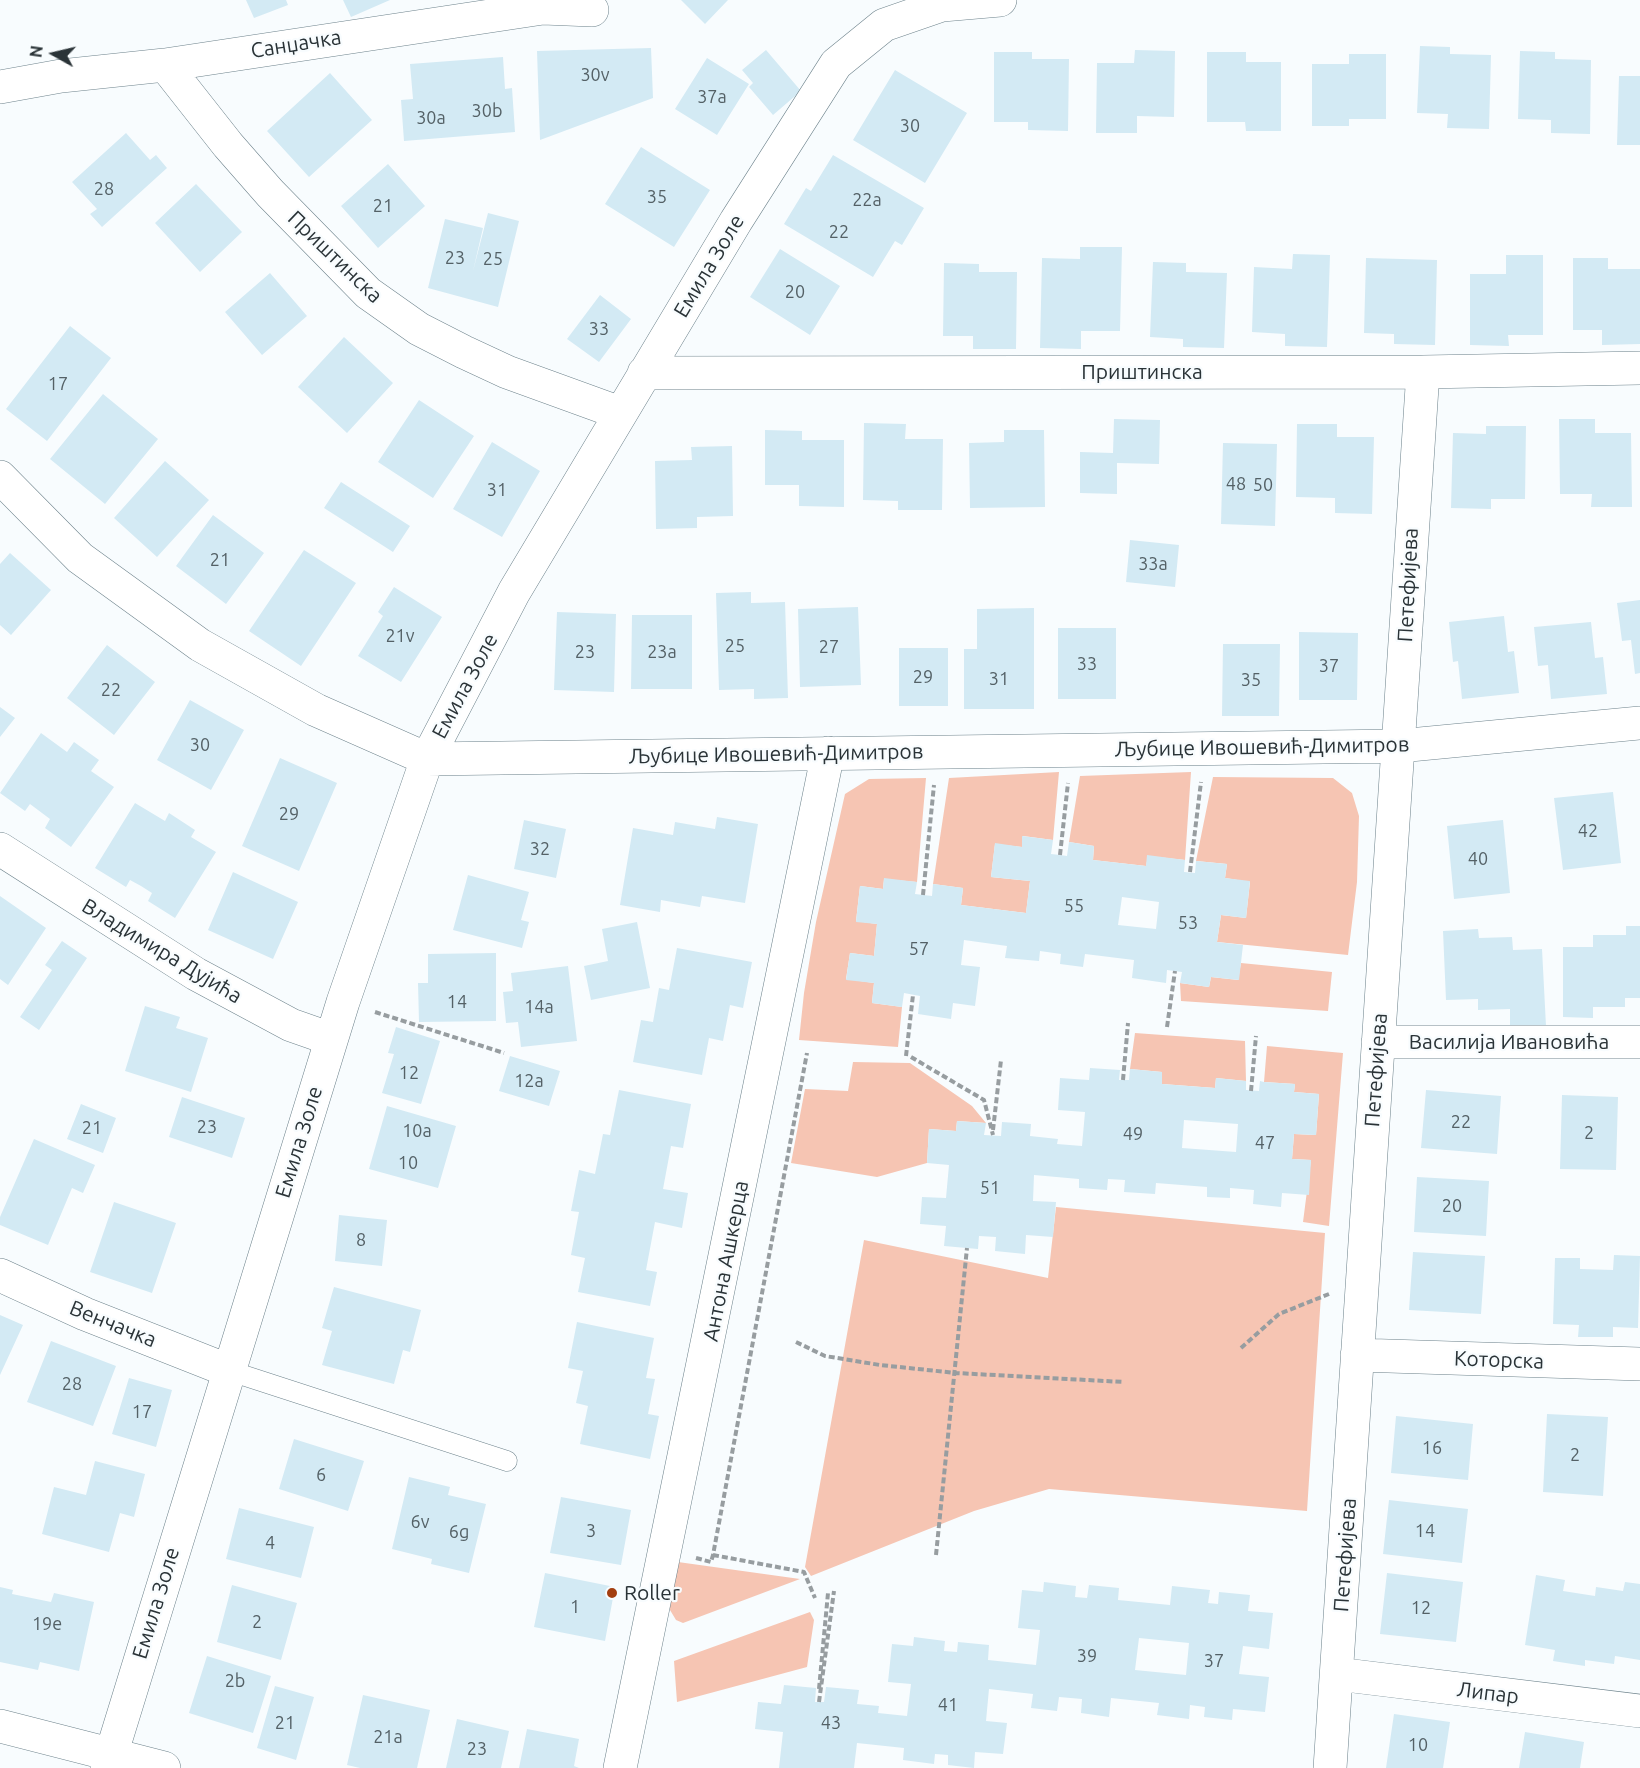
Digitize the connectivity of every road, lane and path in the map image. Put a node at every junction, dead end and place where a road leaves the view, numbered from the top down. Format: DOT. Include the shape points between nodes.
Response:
graph roads {
  1 [pos="1000,0"];
  2 [pos="592,10"];
  3 [pos="165,64"];
  4 [pos="0,87"];
  5 [pos="1640,368"];
  6 [pos="1423,372"];
  7 [pos="644,374"];
  8 [pos="620,413"];
  9 [pos="0,477"];
  10 [pos="1640,723"];
  11 [pos="1399,746"];
  12 [pos="1205,748"];
  13 [pos="1072,750"];
  14 [pos="937,752"];
  15 [pos="828,753"];
  16 [pos="427,759"];
  17 [pos="0,849"];
  18 [pos="1060,855"];
  19 [pos="1190,872"];
  20 [pos="923,895"];
  21 [pos="1175,971"];
  22 [pos="913,995"];
  23 [pos="343,1002"];
  24 [pos="1128,1023"];
  25 [pos="1167,1027"];
  26 [pos="1256,1036"];
  27 [pos="331,1039"];
  28 [pos="1378,1042"];
  29 [pos="1640,1042"];
  30 [pos="504,1053"];
  31 [pos="807,1053"];
  32 [pos="1001,1060"];
  33 [pos="1123,1080"];
  34 [pos="1251,1091"];
  35 [pos="967,1248"];
  36 [pos="0,1275"];
  37 [pos="1361,1288"];
  38 [pos="796,1342"];
  39 [pos="1241,1348"];
  40 [pos="1357,1355"];
  41 [pos="1640,1364"];
  42 [pos="227,1370"];
  43 [pos="956,1373"];
  44 [pos="1124,1382"];
  45 [pos="507,1461"];
  46 [pos="666,1552"];
  47 [pos="713,1555"];
  48 [pos="936,1555"];
  49 [pos="834,1591"];
  50 [pos="828,1593"];
  51 [pos="815,1598"];
  52 [pos="1337,1674"];
  53 [pos="1640,1711"];
  54 [pos="0,1726"];
  55 [pos="109,1761"];
  56 [pos="164,1768"];
  57 [pos="620,1768"];
  58 [pos="1330,1768"];
  1 -- 7 [label="street, Емила Золе" via="942,4 884,25 836,64"];
  2 -- 3 [label="street, Санџачка" via="543,8"];
  3 -- 4 [label="street, Санџачка"];
  3 -- 8 [label="street, Приштинска" via="242,161 368,293 419,328 464,352"];
  5 -- 6 [label="street, Приштинска"];
  6 -- 7 [label="street, Приштинска"];
  6 -- 11 [label="street, Петефијева"];
  7 -- 8 [label="street, Емила Золе"];
  8 -- 16 [label="street, Емила Золе" via="514,592"];
  9 -- 16 [label="street, Љубице Ивошевић-Димитров" via="80,558 200,645 316,710"];
  10 -- 11 [label="street, Љубице Ивошевић-Димитров"];
  11 -- 12 [label="street, Љубице Ивошевић-Димитров"];
  11 -- 28 [label="street, Петефијева"];
  12 -- 13 [label="street, Љубице Ивошевић-Димитров"];
  12 -- 19 [label="path"];
  13 -- 14 [label="street, Љубице Ивошевић-Димитров"];
  13 -- 18 [label="path"];
  14 -- 15 [label="street, Љубице Ивошевић-Димитров"];
  14 -- 20 [label="path"];
  15 -- 16 [label="street, Љубице Ивошевић-Димитров"];
  15 -- 46 [label="street, Антона Ашкерца"];
  16 -- 23 [label="street, Емила Золе"];
  17 -- 27 [label="street, Владимира Дујића" via="196,974 291,1025"];
  21 -- 25 [label="path"];
  22 -- 32 [label="path" via="909,1056 984,1100 993,1135"];
  23 -- 27 [label="street, Емила Золе"];
  23 -- 30 [label="path"];
  24 -- 33 [label="path"];
  26 -- 34 [label="path"];
  27 -- 42 [label="street, Емила Золе"];
  28 -- 29 [label="street, Василија Ивановића"];
  28 -- 37 [label="street, Петефијева"];
  31 -- 47 [label="path"];
  35 -- 43 [label="path"];
  36 -- 42 [label="street, Венчачка" via="85,1314"];
  37 -- 39 [label="path" via="1321,1296 1279,1314"];
  37 -- 40 [label="street, Петефијева"];
  38 -- 43 [label="path" via="825,1356"];
  40 -- 41 [label="street, Которска"];
  40 -- 52 [label="street, Петефијева"];
  42 -- 45 [label="lane"];
  42 -- 55 [label="street, Емила Золе"];
  43 -- 44 [label="path"];
  43 -- 48 [label="path"];
  46 -- 47 [label="path" via="711,1562"];
  46 -- 57 [label="street, Антона Ашкерца"];
  47 -- 51 [label="path" via="804,1572"];
  49 -- 50 [label="path" via="819,1702"];
  52 -- 53 [label="street, Липар"];
  52 -- 58 [label="street, Петефијева"];
  54 -- 55 [label="street"];
  55 -- 56 [label="street"];
}
